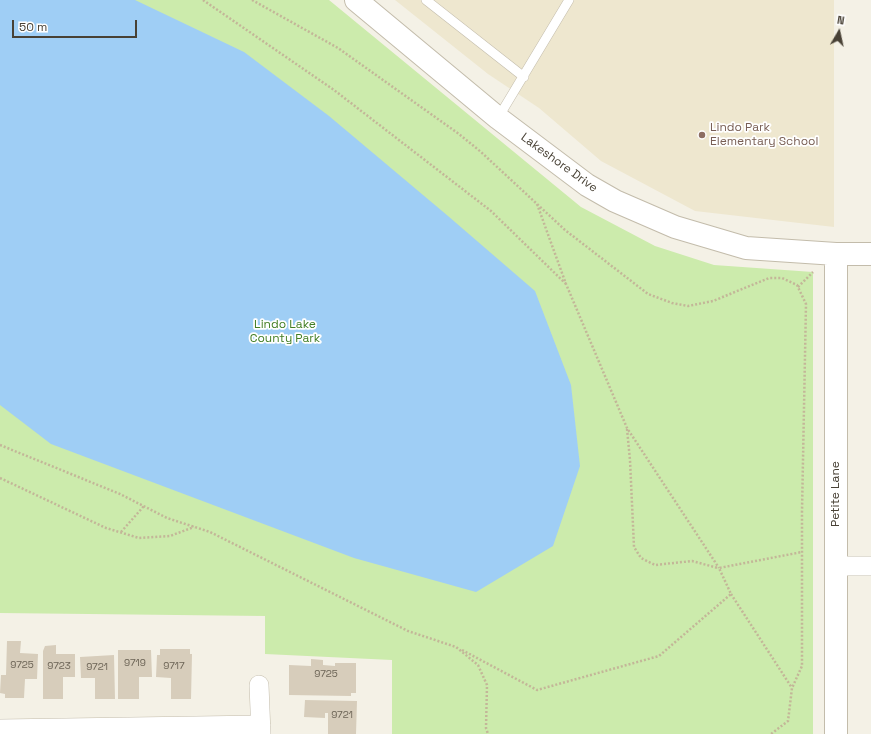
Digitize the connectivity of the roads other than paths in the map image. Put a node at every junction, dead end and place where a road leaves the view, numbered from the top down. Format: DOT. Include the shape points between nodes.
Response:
graph roads {
  1 [pos="356,0"];
  2 [pos="426,0"];
  3 [pos="569,0"];
  4 [pos="524,76"];
  5 [pos="498,118"];
  6 [pos="836,254"];
  7 [pos="871,254"];
  8 [pos="836,566"];
  9 [pos="871,566"];
  10 [pos="259,685"];
  11 [pos="0,729"];
  12 [pos="261,729"];
  13 [pos="836,734"];
  1 -- 5 [label="street, Lakeshore Drive"];
  2 -- 4 [label="lane"];
  3 -- 4 [label="lane"];
  4 -- 5 [label="lane"];
  5 -- 6 [label="street, Lakeshore Drive" via="587,185 651,217 710,239 746,248"];
  6 -- 7 [label="street, Lakeshore Drive"];
  6 -- 8 [label="street, Petite Lane"];
  8 -- 9 [label="street"];
  8 -- 13 [label="street, Petite Lane"];
  10 -- 12 [label="street"];
  11 -- 12 [label="street"];
}
